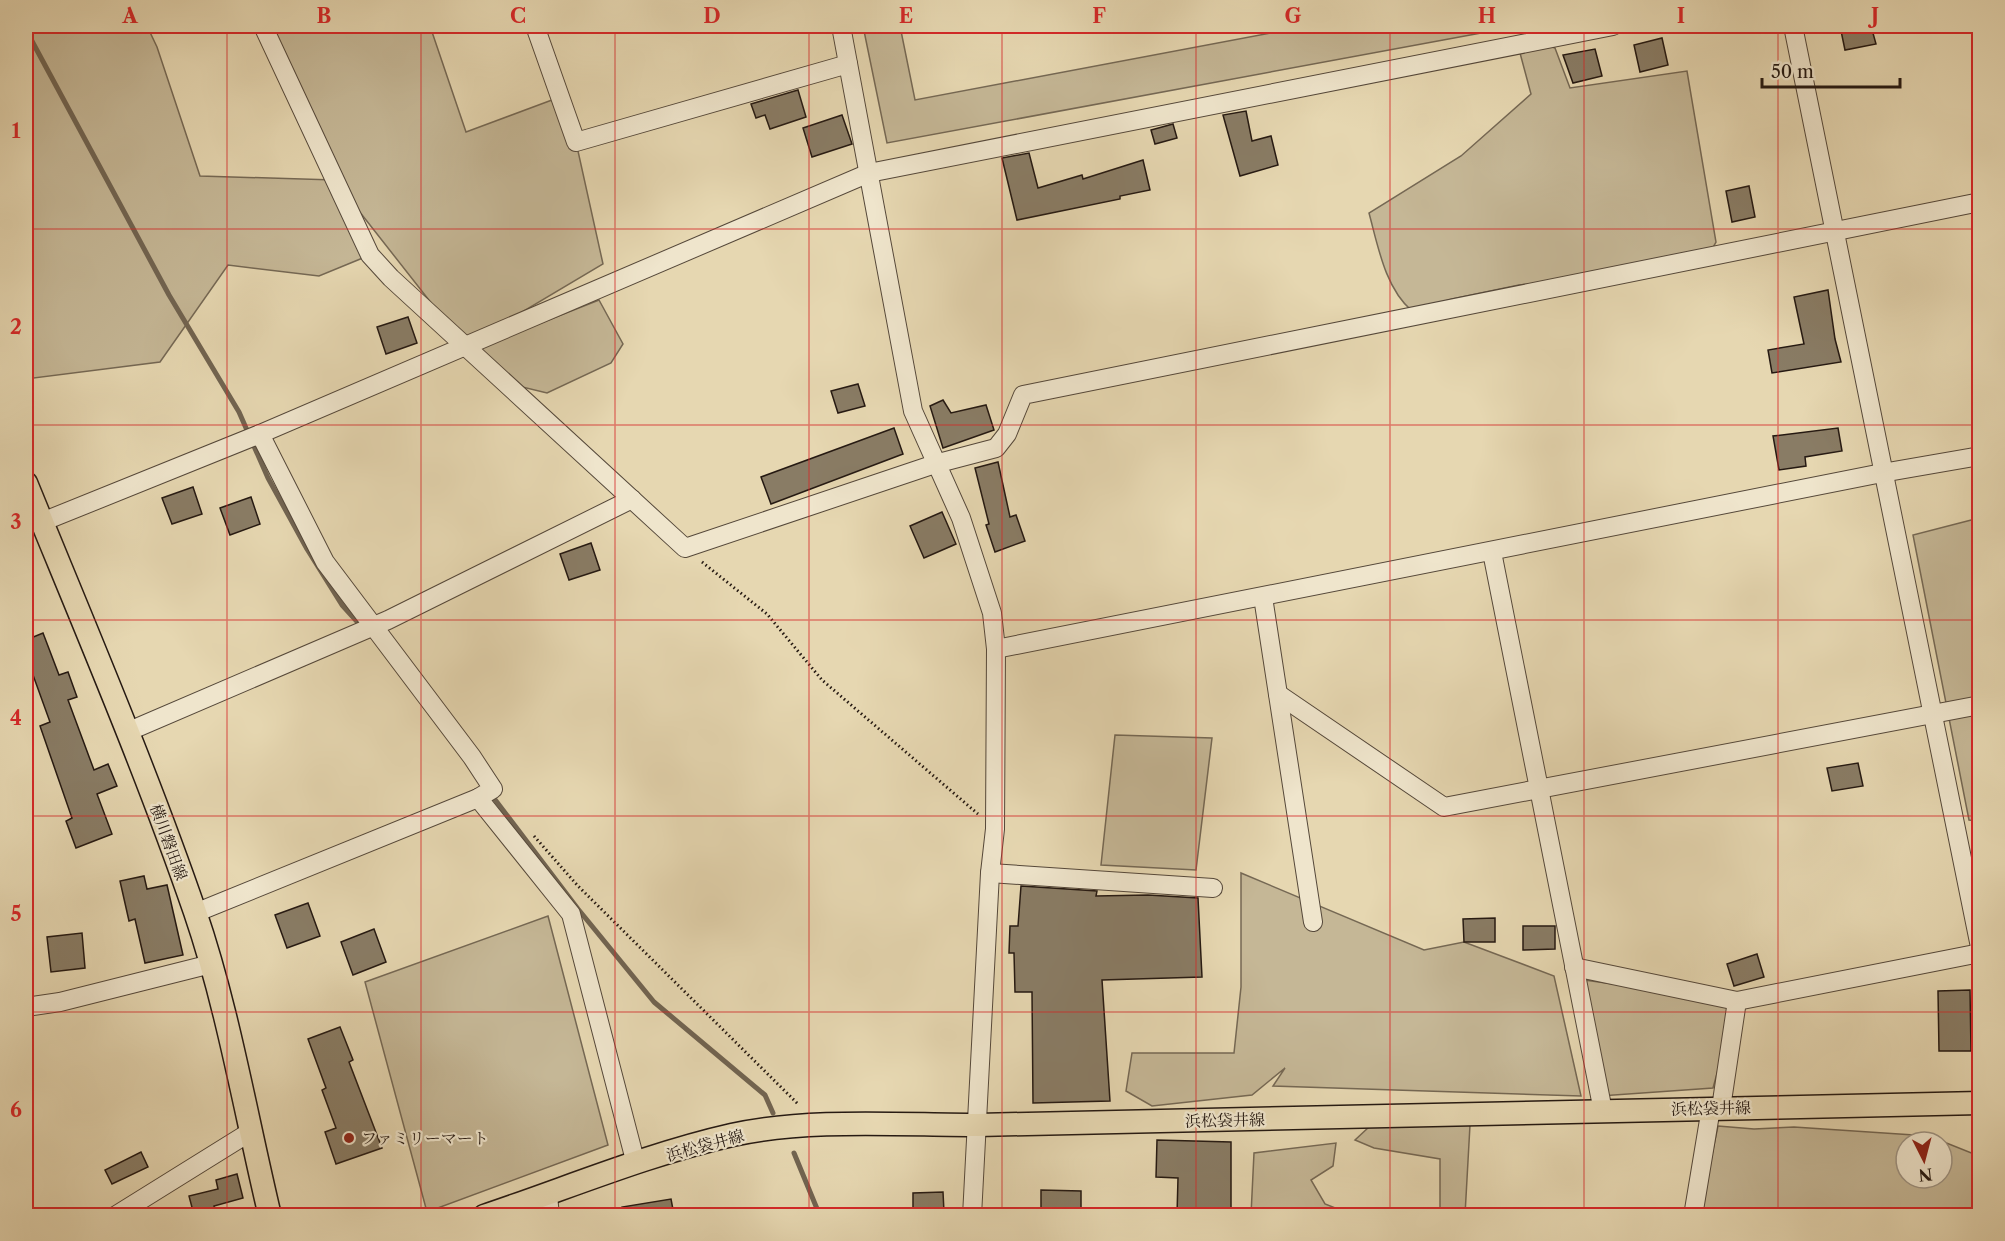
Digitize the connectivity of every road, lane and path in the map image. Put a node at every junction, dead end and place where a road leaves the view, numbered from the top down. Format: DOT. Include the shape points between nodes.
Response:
graph roads {
  1 [pos="263,26"];
  2 [pos="535,26"];
  3 [pos="841,26"];
  4 [pos="1613,26"];
  5 [pos="1793,26"];
  6 [pos="848,64"];
  7 [pos="869,173"];
  8 [pos="1980,202"];
  9 [pos="1834,232"];
  10 [pos="465,346"];
  11 [pos="260,434"];
  12 [pos="1980,456"];
  13 [pos="935,464"];
  14 [pos="1882,472"];
  15 [pos="26,483"];
  16 [pos="632,499"];
  17 [pos="42,522"];
  18 [pos="685,548"];
  19 [pos="1492,552"];
  20 [pos="1263,597"];
  21 [pos="373,627"];
  22 [pos="996,649"];
  23 [pos="1278,694"];
  24 [pos="1980,705"];
  25 [pos="1931,715"];
  26 [pos="128,732"];
  27 [pos="1539,788"];
  28 [pos="483,795"];
  29 [pos="995,829"];
  30 [pos="531,833"];
  31 [pos="990,873"];
  32 [pos="1213,888"];
  33 [pos="195,913"];
  34 [pos="1313,922"];
  35 [pos="1980,946"];
  36 [pos="1980,953"];
  37 [pos="211,964"];
  38 [pos="1574,967"];
  39 [pos="1737,1001"];
  40 [pos="26,1007"];
  41 [pos="1980,1103"];
  42 [pos="1716,1108"];
  43 [pos="1603,1111"];
  44 [pos="978,1125"];
  45 [pos="819,1126"];
  46 [pos="249,1132"];
  47 [pos="636,1164"];
  48 [pos="549,1205"];
  49 [pos="115,1215"];
  50 [pos="270,1215"];
  51 [pos="484,1215"];
  52 [pos="972,1215"];
  53 [pos="1693,1215"];
  1 -- 10 [label="street" via="370,255"];
  2 -- 6 [label="street" via="576,142"];
  3 -- 6 [label="street"];
  4 -- 7 [label="street"];
  5 -- 9 [label="street"];
  6 -- 7 [label="street"];
  7 -- 10 [label="street"];
  7 -- 13 [label="street" via="913,411"];
  8 -- 9 [label="street"];
  9 -- 13 [label="street" via="1023,395 1007,434 996,448"];
  9 -- 14 [label="street"];
  10 -- 11 [label="street"];
  10 -- 16 [label="street"];
  11 -- 17 [label="street"];
  11 -- 21 [label="street" via="325,562"];
  12 -- 14 [label="street"];
  13 -- 18 [label="street"];
  13 -- 22 [label="street" via="961,518 984,582"];
  14 -- 19 [label="street"];
  14 -- 25 [label="street"];
  15 -- 17 [label="main road, 横川磐田線"];
  16 -- 18 [label="street"];
  16 -- 21 [label="street"];
  17 -- 26 [label="main road, 横川磐田線"];
  18 -- 29 [label="path" via="768,614 822,680"];
  19 -- 20 [label="street"];
  19 -- 27 [label="street"];
  20 -- 22 [label="street"];
  20 -- 23 [label="street"];
  21 -- 26 [label="street"];
  21 -- 28 [label="street" via="472,757"];
  22 -- 29 [label="street"];
  23 -- 27 [label="street" via="1444,807"];
  23 -- 34 [label="street"];
  24 -- 25 [label="street"];
  25 -- 27 [label="street"];
  25 -- 35 [label="street"];
  26 -- 33 [label="main road, 横川磐田線"];
  27 -- 38 [label="street"];
  28 -- 33 [label="street"];
  28 -- 47 [label="street" via="571,914"];
  29 -- 31 [label="street"];
  30 -- 45 [label="path" via="578,886"];
  31 -- 32 [label="street"];
  31 -- 44 [label="street"];
  33 -- 37 [label="main road, 横川磐田線"];
  36 -- 39 [label="street"];
  37 -- 40 [label="street"];
  37 -- 46 [label="main road, 横川磐田線"];
  38 -- 39 [label="street"];
  38 -- 43 [label="street"];
  39 -- 42 [label="street"];
  41 -- 42 [label="main road, 浜松袋井線"];
  42 -- 43 [label="main road, 浜松袋井線"];
  42 -- 53 [label="street"];
  43 -- 44 [label="main road, 浜松袋井線"];
  44 -- 45 [label="main road, 浜松袋井線"];
  44 -- 52 [label="street"];
  45 -- 47 [label="main road, 浜松袋井線" via="732,1135"];
  46 -- 49 [label="street"];
  46 -- 50 [label="main road, 横川磐田線"];
  47 -- 48 [label="main road, 浜松袋井線"];
  48 -- 51 [label="main road, 浜松袋井線"];
}
